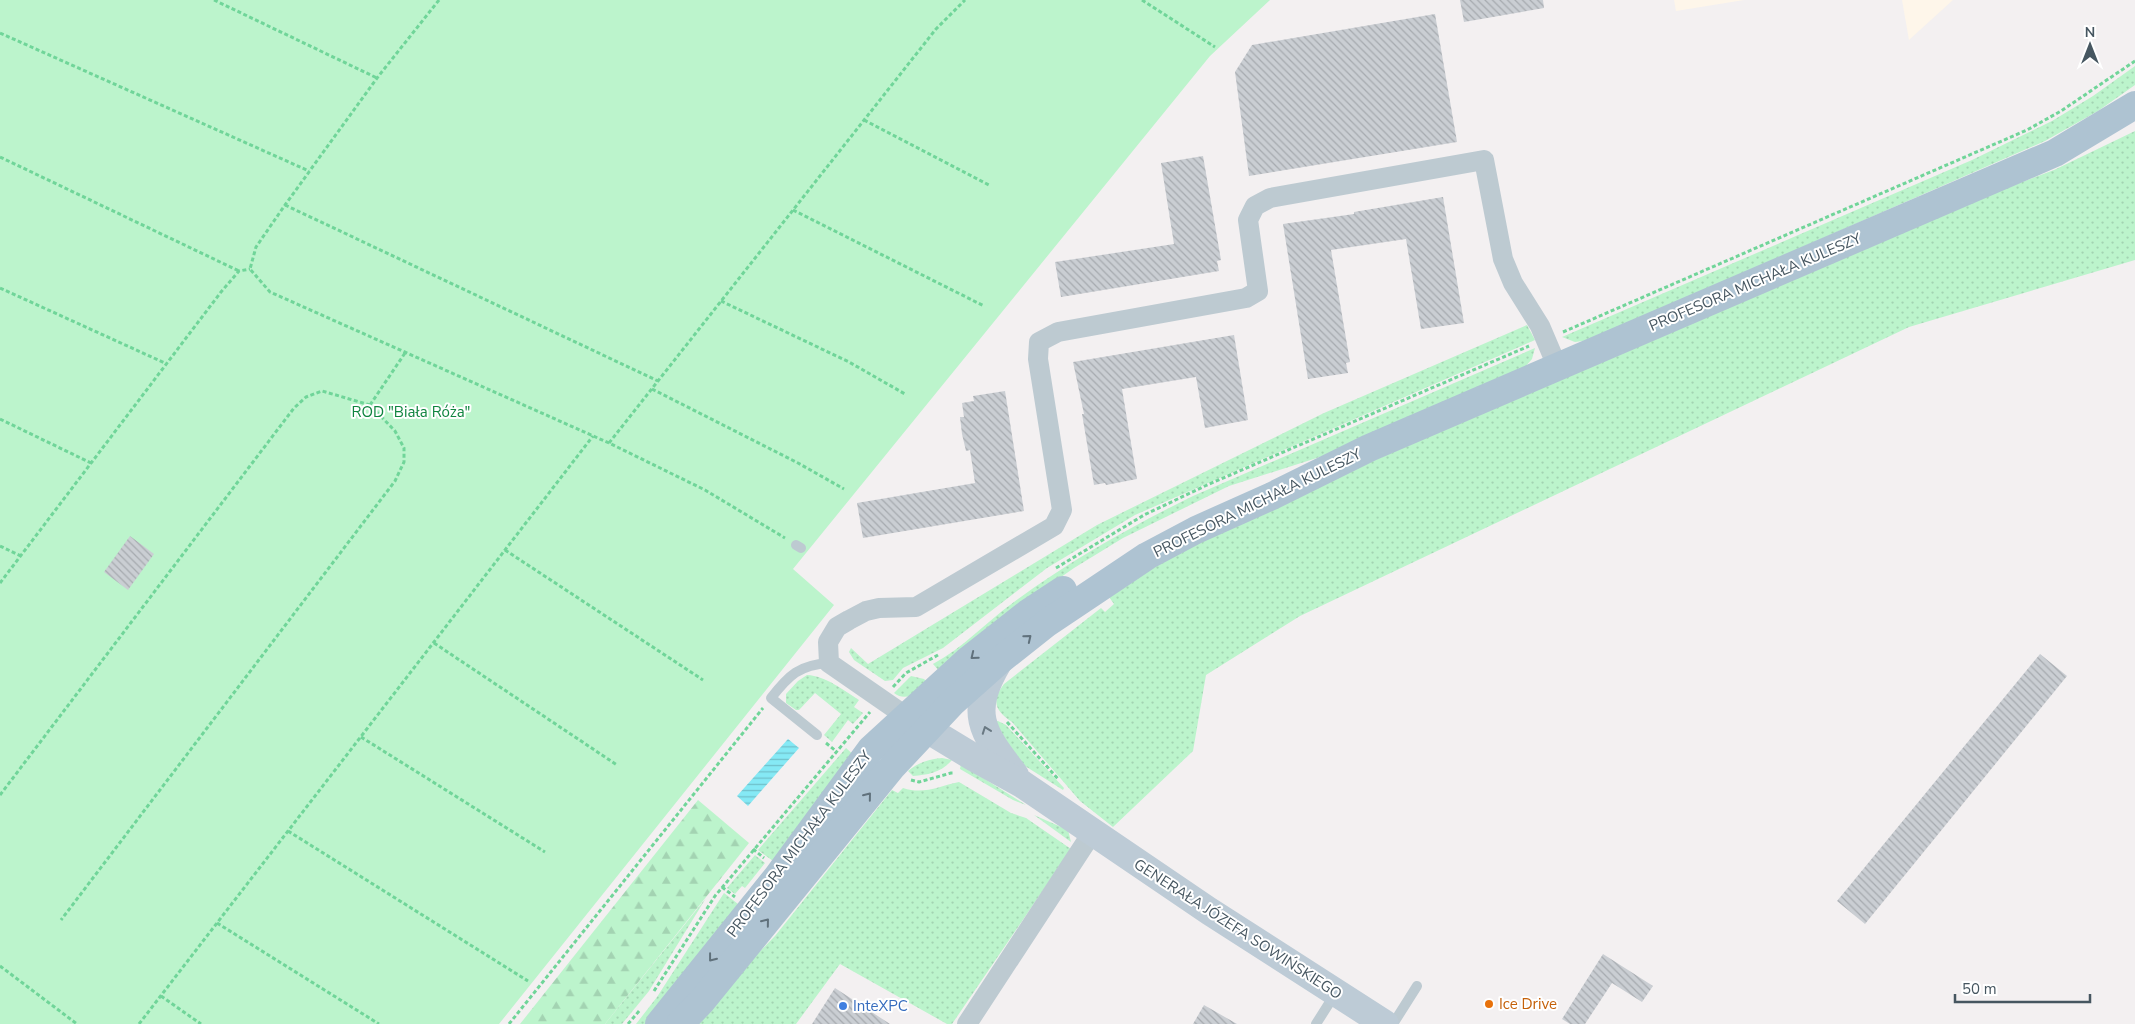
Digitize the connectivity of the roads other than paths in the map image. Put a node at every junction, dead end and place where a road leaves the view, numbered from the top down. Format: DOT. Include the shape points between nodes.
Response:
graph roads {
  1 [pos="2135,105"];
  2 [pos="1557,366"];
  3 [pos="1369,448"];
  4 [pos="829,658"];
  5 [pos="999,661"];
  6 [pos="917,723"];
  7 [pos="817,735"];
  8 [pos="1022,784"];
  9 [pos="1092,833"];
  10 [pos="1417,986"];
  11 [pos="1336,993"];
  12 [pos="652,1013"];
  13 [pos="680,1024"];
  14 [pos="967,1024"];
  15 [pos="1316,1024"];
  16 [pos="1386,1024"];
  17 [pos="1393,1024"];
  1 -- 2 [label="main road, PROFESORA MICHAŁA KULESZY" via="2055,153"];
  2 -- 3 [label="main road, PROFESORA MICHAŁA KULESZY"];
  2 -- 4 [label="street" via="1540,326 1502,260 1484,160 1270,198 1255,206 1248,220 1258,291 1246,298 1058,332 1039,342 1038,359 1062,510 1054,526 916,607 879,608 848,620 847,631"];
  5 -- 3 [label="main road, PROFESORA MICHAŁA KULESZY, one-way" via="1047,623 1147,556"];
  3 -- 6 [label="main road, PROFESORA MICHAŁA KULESZY, one-way" via="1233,493 1120,553 1028,613 967,661"];
  4 -- 6 [label="street"];
  4 -- 7 [label="lane" via="794,672 771,698"];
  5 -- 6 [label="main road, PROFESORA MICHAŁA KULESZY" via="953,702"];
  8 -- 5 [label="street, one-way" via="987,736 982,719 983,691"];
  6 -- 8 [label="street, GENERAŁA JÓZEFA SOWIŃSKIEGO"];
  6 -- 12 [label="main road, PROFESORA MICHAŁA KULESZY, one-way" via="870,749 777,877"];
  13 -- 6 [label="main road, PROFESORA MICHAŁA KULESZY, one-way" via="877,784"];
  8 -- 9 [label="street, GENERAŁA JÓZEFA SOWIŃSKIEGO"];
  9 -- 11 [label="street, GENERAŁA JÓZEFA SOWIŃSKIEGO"];
  9 -- 14 [label="street"];
  10 -- 17 [label="lane"];
  11 -- 15 [label="lane"];
  11 -- 16 [label="street, GENERAŁA JÓZEFA SOWIŃSKIEGO"];
}
